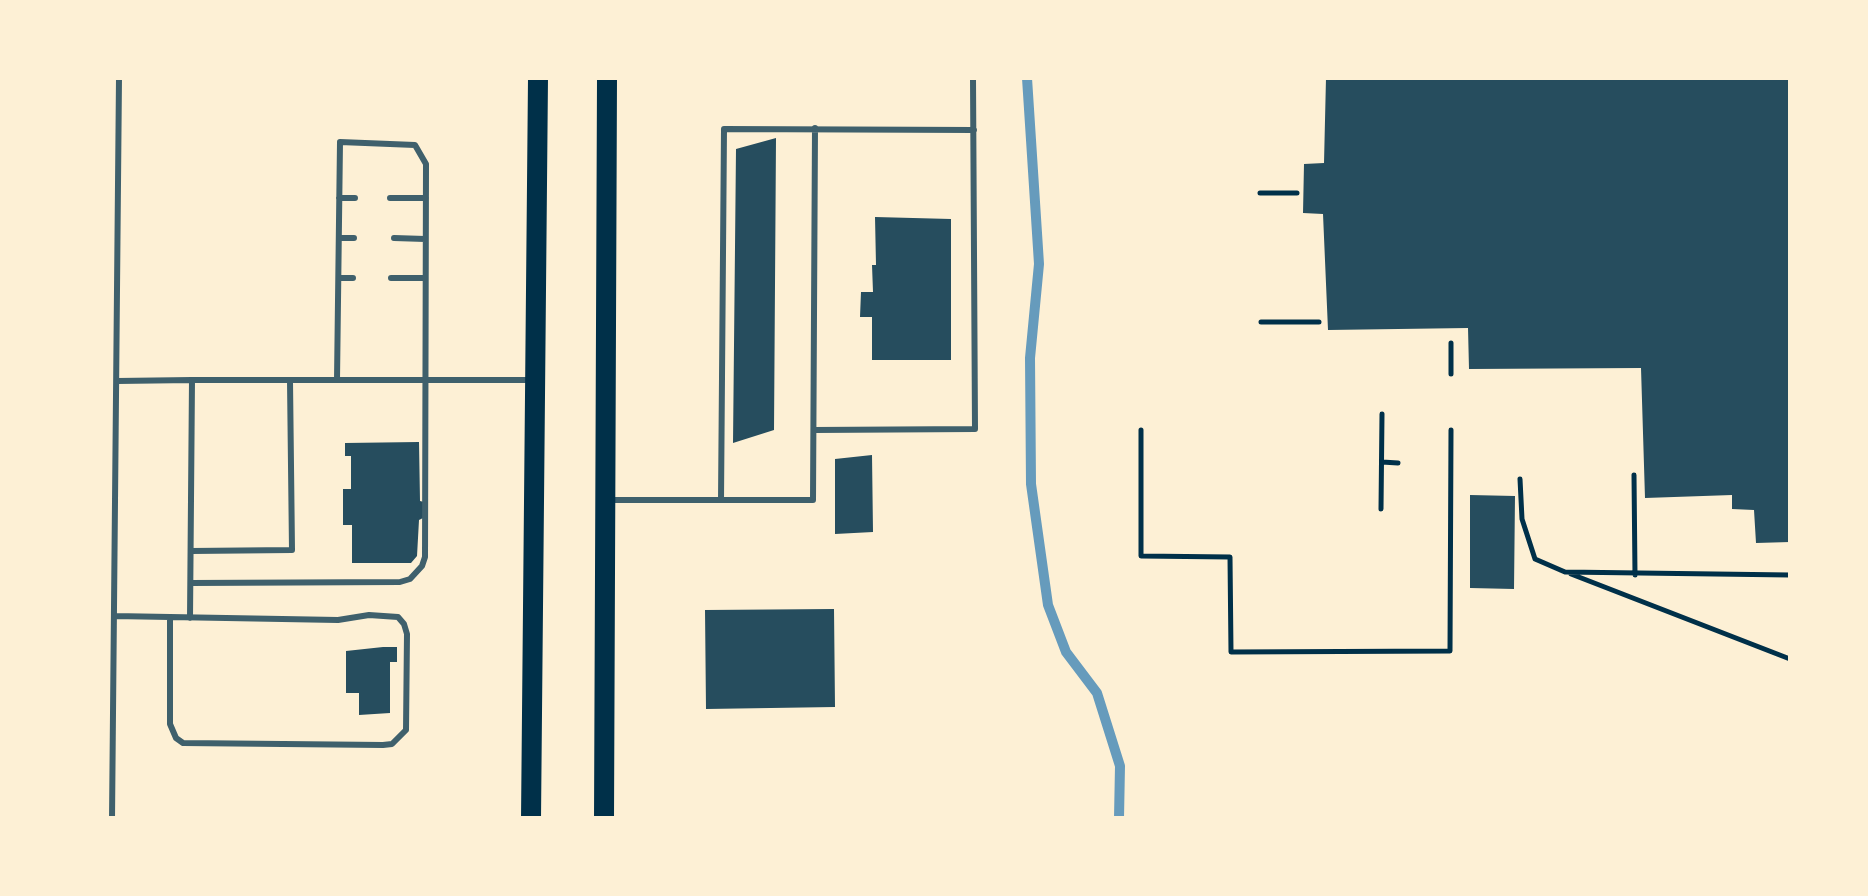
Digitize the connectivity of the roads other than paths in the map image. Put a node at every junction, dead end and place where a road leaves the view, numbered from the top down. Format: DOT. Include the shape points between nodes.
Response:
graph roads {
  1 [pos="119,78"];
  2 [pos="538,78"];
  3 [pos="607,78"];
  4 [pos="973,78"];
  5 [pos="815,128"];
  6 [pos="974,130"];
  7 [pos="339,198"];
  8 [pos="355,198"];
  9 [pos="390,198"];
  10 [pos="426,198"];
  11 [pos="339,238"];
  12 [pos="354,238"];
  13 [pos="394,238"];
  14 [pos="425,239"];
  15 [pos="339,278"];
  16 [pos="353,278"];
  17 [pos="391,278"];
  18 [pos="425,278"];
  19 [pos="192,380"];
  20 [pos="337,380"];
  21 [pos="425,380"];
  22 [pos="535,380"];
  23 [pos="117,381"];
  24 [pos="290,381"];
  25 [pos="814,430"];
  26 [pos="605,500"];
  27 [pos="721,500"];
  28 [pos="191,551"];
  29 [pos="191,583"];
  30 [pos="114,616"];
  31 [pos="170,617"];
  32 [pos="190,618"];
  33 [pos="112,818"];
  34 [pos="531,818"];
  35 [pos="604,818"];
  1 -- 23 [label="lane"];
  2 -- 22 [label="main road"];
  3 -- 26 [label="main road"];
  4 -- 6 [label="lane"];
  5 -- 6 [label="lane"];
  5 -- 25 [label="lane"];
  5 -- 27 [label="lane" via="724,129"];
  6 -- 25 [label="lane" via="975,429"];
  7 -- 8 [label="lane"];
  7 -- 10 [label="lane" via="340,142 415,145 426,164"];
  7 -- 11 [label="lane"];
  9 -- 10 [label="lane"];
  10 -- 14 [label="lane"];
  11 -- 12 [label="lane"];
  11 -- 15 [label="lane"];
  13 -- 14 [label="lane"];
  14 -- 18 [label="lane"];
  15 -- 16 [label="lane"];
  15 -- 20 [label="lane"];
  17 -- 18 [label="lane"];
  18 -- 21 [label="lane"];
  19 -- 23 [label="lane"];
  19 -- 24 [label="lane"];
  19 -- 28 [label="lane"];
  20 -- 21 [label="lane"];
  20 -- 24 [label="lane"];
  21 -- 22 [label="lane"];
  21 -- 29 [label="lane" via="425,557 417,574 400,582"];
  22 -- 34 [label="main road"];
  23 -- 30 [label="lane"];
  24 -- 28 [label="lane" via="292,550"];
  25 -- 27 [label="lane" via="813,500"];
  26 -- 27 [label="lane"];
  26 -- 35 [label="main road"];
  28 -- 29 [label="lane"];
  29 -- 32 [label="lane"];
  30 -- 31 [label="lane"];
  30 -- 33 [label="lane"];
  31 -- 32 [label="lane"];
  31 -- 32 [label="lane" via="170,724 183,743 392,744 406,730 407,634 398,617"];
}
